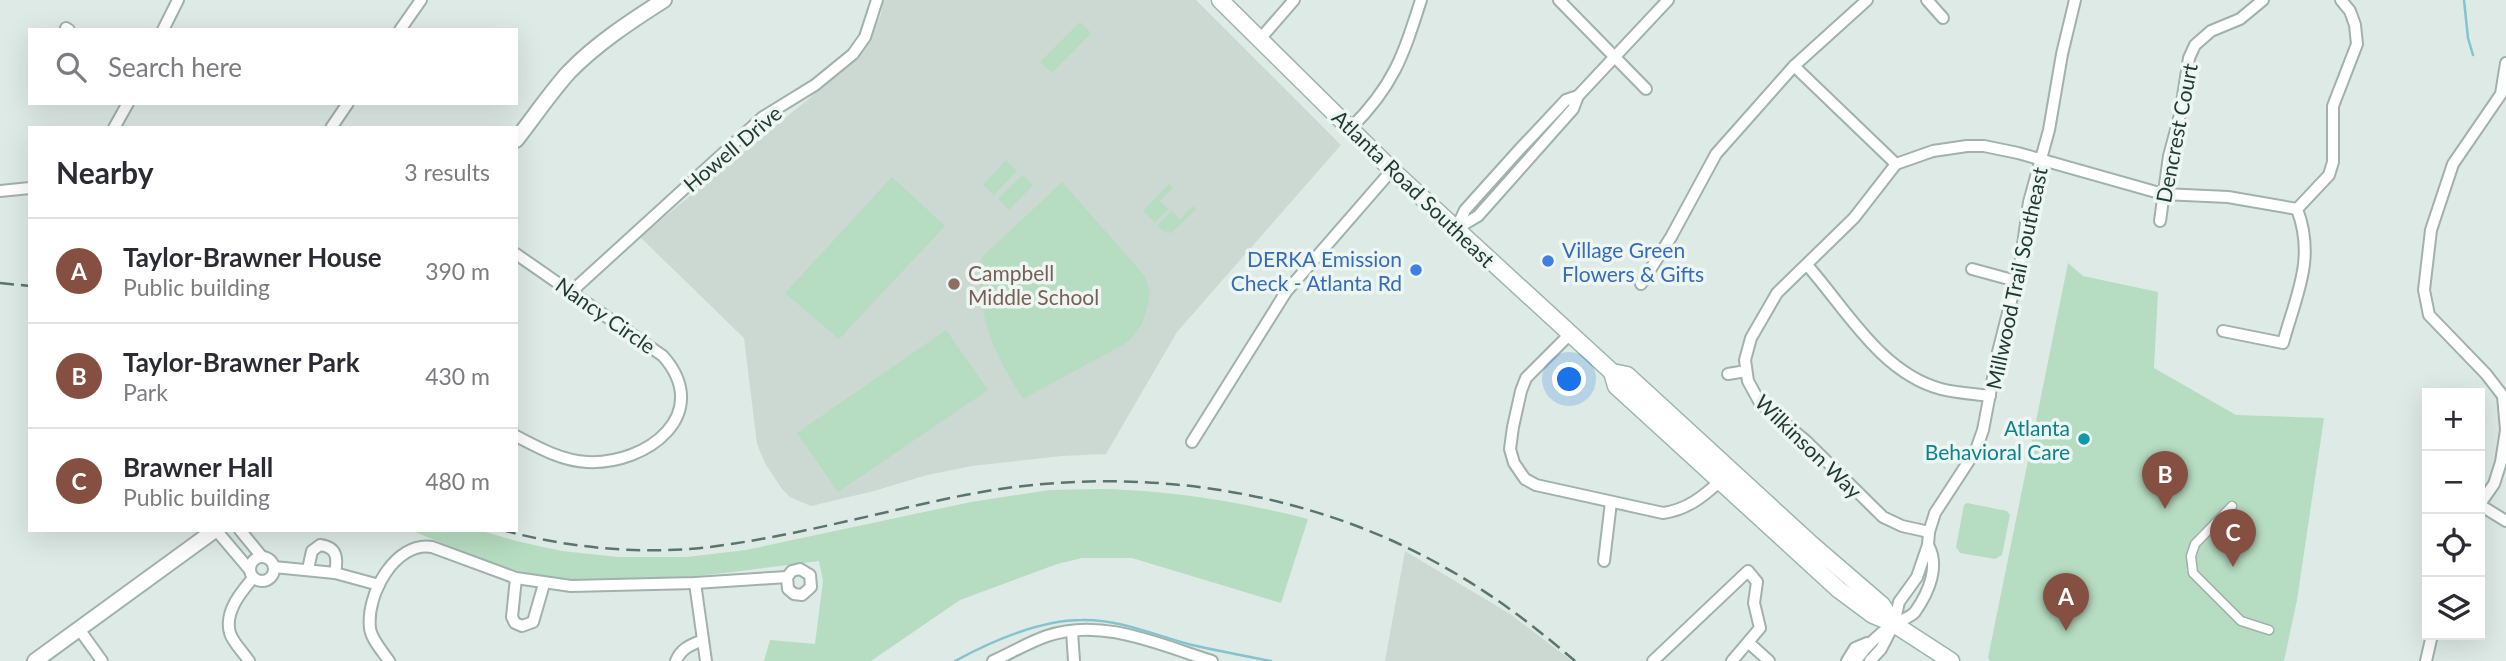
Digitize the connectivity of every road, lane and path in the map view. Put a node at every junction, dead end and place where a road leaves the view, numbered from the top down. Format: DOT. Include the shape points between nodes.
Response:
graph roads {
  1 [pos="178,0"];
  2 [pos="421,0"];
  3 [pos="664,0"];
  4 [pos="877,0"];
  5 [pos="1220,0"];
  6 [pos="1294,0"];
  7 [pos="1421,0"];
  8 [pos="1559,0"];
  9 [pos="1668,0"];
  10 [pos="1867,0"];
  11 [pos="1927,0"];
  12 [pos="2075,0"];
  13 [pos="2263,0"];
  14 [pos="2341,0"];
  15 [pos="1943,18"];
  16 [pos="164,28"];
  17 [pos="401,28"];
  18 [pos="1260,39"];
  19 [pos="1615,56"];
  20 [pos="2506,63"];
  21 [pos="1794,66"];
  22 [pos="1646,89"];
  23 [pos="127,105"];
  24 [pos="347,105"];
  25 [pos="115,126"];
  26 [pos="332,126"];
  27 [pos="1351,128"];
  28 [pos="518,137"];
  29 [pos="2040,160"];
  30 [pos="1896,164"];
  31 [pos="1392,170"];
  32 [pos="28,188"];
  33 [pos="0,191"];
  34 [pos="2163,194"];
  35 [pos="2297,209"];
  36 [pos="2160,221"];
  37 [pos="1456,229"];
  38 [pos="518,255"];
  39 [pos="1807,265"];
  40 [pos="1972,269"];
  41 [pos="2016,281"];
  42 [pos="1641,284"];
  43 [pos="572,291"];
  44 [pos="2223,331"];
  45 [pos="1570,334"];
  46 [pos="1746,370"];
  47 [pos="1612,372"];
  48 [pos="1728,374"];
  49 [pos="1990,396"];
  50 [pos="518,437"];
  51 [pos="1192,442"];
  52 [pos="1720,481"];
  53 [pos="2485,498"];
  54 [pos="1611,502"];
  55 [pos="2232,506"];
  56 [pos="2485,508"];
  57 [pos="2506,521"];
  58 [pos="213,532"];
  59 [pos="218,532"];
  60 [pos="242,532"];
  61 [pos="1929,532"];
  62 [pos="1928,545"];
  63 [pos="262,557"];
  64 [pos="1604,561"];
  65 [pos="274,567"];
  66 [pos="308,569"];
  67 [pos="251,573"];
  68 [pos="335,573"];
  69 [pos="787,577"];
  70 [pos="516,579"];
  71 [pos="695,583"];
  72 [pos="544,584"];
  73 [pos="379,585"];
  74 [pos="1894,624"];
  75 [pos="79,629"];
  76 [pos="2269,630"];
  77 [pos="1072,631"];
  78 [pos="703,640"];
  79 [pos="2431,640"];
  80 [pos="1870,642"];
  81 [pos="1749,643"];
  82 [pos="34,661"];
  83 [pos="102,661"];
  84 [pos="249,661"];
  85 [pos="389,661"];
  86 [pos="676,661"];
  87 [pos="706,661"];
  88 [pos="993,661"];
  89 [pos="1074,661"];
  90 [pos="1212,661"];
  91 [pos="1653,661"];
  92 [pos="1732,661"];
  93 [pos="1769,661"];
  94 [pos="1847,661"];
  95 [pos="1856,661"];
  96 [pos="1870,661"];
  97 [pos="1951,661"];
  98 [pos="2426,661"];
  1 -- 16 [label="street"];
  2 -- 17 [label="street"];
  3 -- 28 [label="street" via="584,58"];
  4 -- 43 [label="street, Howell Drive" via="865,37 853,54 816,85 768,112"];
  5 -- 18 [label="main road, Atlanta Road Southeast"];
  6 -- 18 [label="street"];
  7 -- 27 [label="street" via="1389,85"];
  8 -- 19 [label="street"];
  9 -- 19 [label="street"];
  10 -- 21 [label="street"];
  11 -- 15 [label="street"];
  12 -- 29 [label="street, Millwood Trail Southeast"];
  13 -- 34 [label="street, Dencrest Court" via="2195,45"];
  14 -- 35 [label="street" via="2350,11 2357,44 2333,106 2333,162 2329,175"];
  18 -- 27 [label="main road, Atlanta Road Southeast"];
  19 -- 22 [label="street"];
  19 -- 37 [label="street" via="1478,216"];
  20 -- 53 [label="street" via="2501,94 2453,164 2431,230 2424,290 2429,315 2503,396 2506,430 2501,462"];
  21 -- 30 [label="street"];
  21 -- 42 [label="street" via="1708,165"];
  23 -- 25 [label="street"];
  24 -- 26 [label="street"];
  27 -- 31 [label="main road, Atlanta Road Southeast"];
  29 -- 30 [label="street" via="1967,146 1933,151"];
  29 -- 34 [label="street"];
  29 -- 41 [label="street, Millwood Trail Southeast"];
  30 -- 39 [label="street, Wilkinson Way" via="1854,218"];
  31 -- 37 [label="main road, Atlanta Road Southeast"];
  31 -- 51 [label="street" via="1286,292"];
  32 -- 33 [label="street"];
  34 -- 35 [label="street" via="2228,197"];
  34 -- 36 [label="street, Dencrest Court"];
  35 -- 44 [label="street" via="2306,250 2283,343"];
  37 -- 45 [label="main road, Atlanta Road Southeast"];
  38 -- 43 [label="street, Nancy Circle"];
  39 -- 46 [label="street, Wilkinson Way" via="1777,293 1759,323 1747,349"];
  39 -- 49 [label="street" via="1888,361 1941,389"];
  40 -- 41 [label="street"];
  41 -- 49 [label="street, Millwood Trail Southeast"];
  43 -- 50 [label="street, Nancy Circle" via="670,364 679,383 677,415 650,446 617,460 584,462"];
  45 -- 47 [label="main road, Atlanta Road Southeast"];
  45 -- 54 [label="street" via="1526,378 1510,449 1525,479 1536,485"];
  46 -- 48 [label="street"];
  46 -- 61 [label="street, Wilkinson Way" via="1759,403 1883,517"];
  47 -- 52 [label="main road, Atlanta Road Southeast" via="1616,386"];
  47 -- 74 [label="main road, Atlanta Road Southeast" via="1627,375 1882,605"];
  49 -- 61 [label="street, Millwood Trail Southeast" via="1976,450 1935,513"];
  52 -- 54 [label="street" via="1675,512"];
  52 -- 74 [label="main road, Atlanta Road Southeast" via="1838,589"];
  54 -- 64 [label="street"];
  55 -- 76 [label="street" via="2195,544 2193,573 2241,621"];
  56 -- 57 [label="street"];
  58 -- 75 [label="street"];
  59 -- 67 [label="street"];
  60 -- 63 [label="street"];
  61 -- 62 [label="street, Millwood Trail Southeast"];
  62 -- 74 [label="street, Millwood Trail Southeast" via="1917,577 1899,602"];
  62 -- 74 [label="street, Millwood Trail Southeast" via="1935,557 1932,578 1914,614"];
  63 -- 65 [label="street"];
  63 -- 67 [label="street" via="252,561"];
  65 -- 66 [label="street"];
  65 -- 67 [label="street" via="270,579 261,582"];
  66 -- 68 [label="street"];
  66 -- 68 [label="street" via="312,551 320,545 334,550"];
  67 -- 84 [label="street" via="234,604 230,628"];
  68 -- 73 [label="street"];
  69 -- 71 [label="street"];
  70 -- 72 [label="street"];
  70 -- 72 [label="street" via="512,617 522,626 533,622"];
  70 -- 73 [label="street" via="421,545 408,550"];
  71 -- 72 [label="street"];
  71 -- 78 [label="street"];
  73 -- 85 [label="street" via="370,613 370,632"];
  74 -- 80 [label="street"];
  74 -- 96 [label="street"];
  74 -- 97 [label="main road, Atlanta Road Southeast"];
  75 -- 82 [label="street"];
  75 -- 83 [label="street"];
  77 -- 88 [label="street" via="1048,636"];
  77 -- 89 [label="street"];
  77 -- 90 [label="street" via="1110,630"];
  78 -- 86 [label="street" via="686,647"];
  78 -- 87 [label="street"];
  79 -- 98 [label="street"];
  80 -- 94 [label="street" via="1855,648"];
  80 -- 95 [label="street"];
  81 -- 91 [label="street" via="1760,628 1754,603 1757,582 1748,571"];
  81 -- 92 [label="street"];
  81 -- 93 [label="street"];
}
